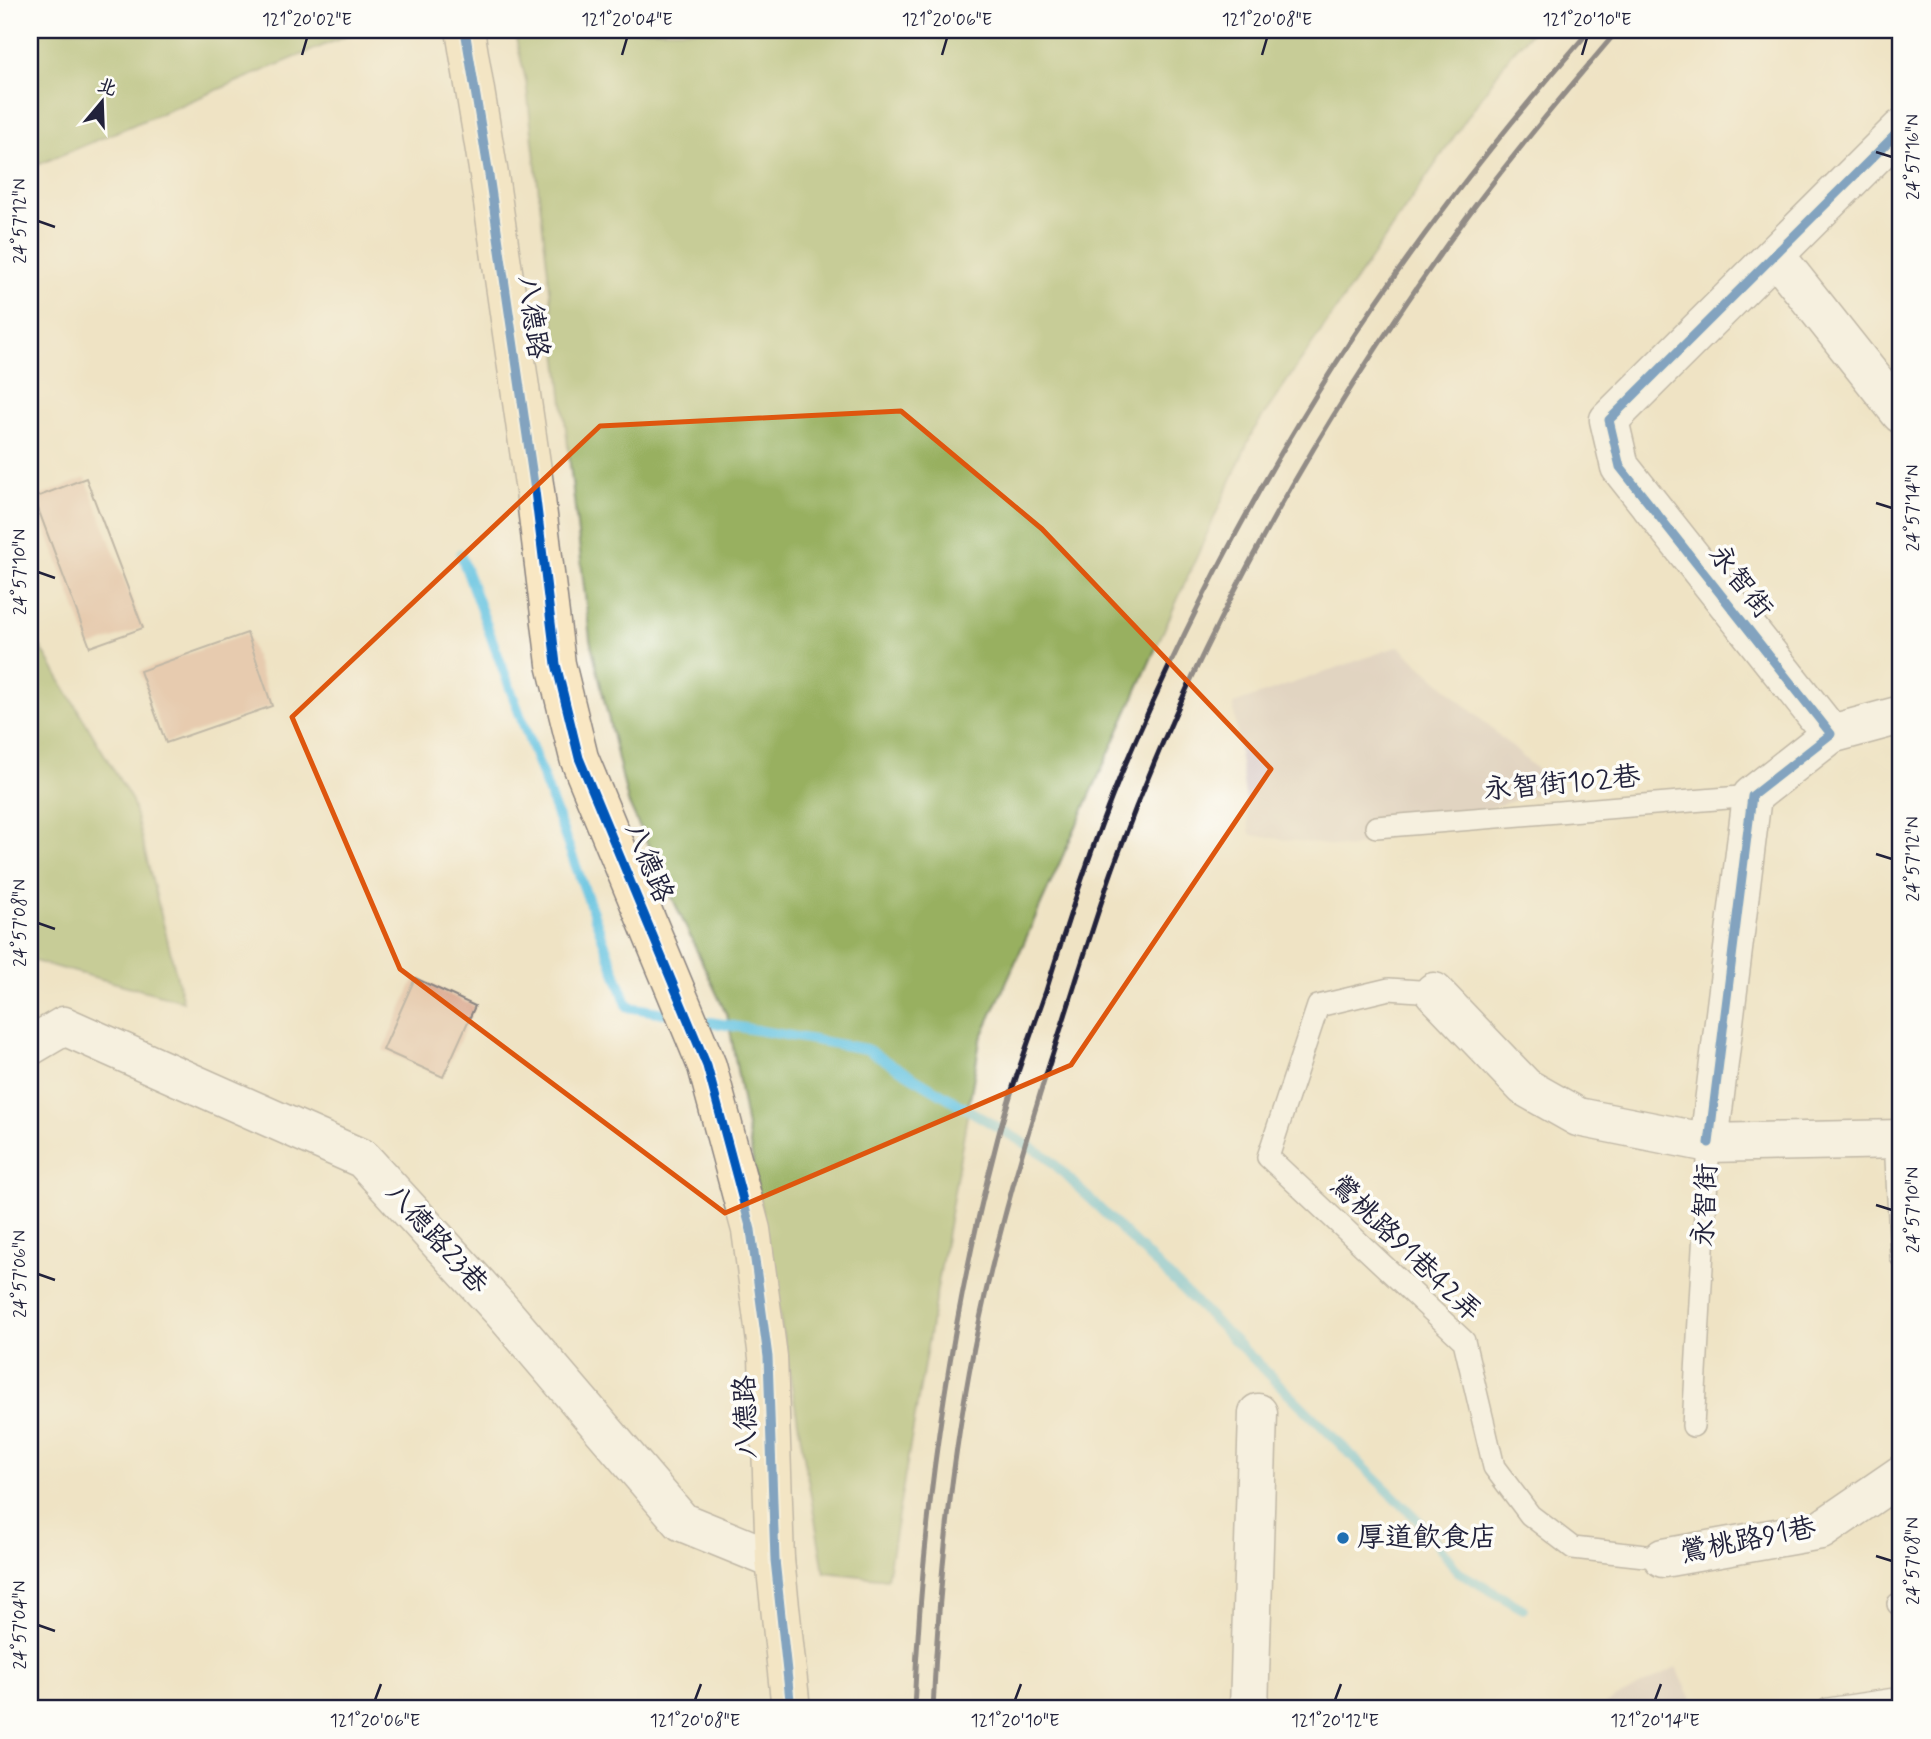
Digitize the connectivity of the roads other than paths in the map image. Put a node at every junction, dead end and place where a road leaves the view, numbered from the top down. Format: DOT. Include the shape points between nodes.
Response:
graph roads {
  1 [pos="465,30"];
  2 [pos="1901,129"];
  3 [pos="1775,255"];
  4 [pos="1901,414"];
  5 [pos="1901,715"];
  6 [pos="1831,734"];
  7 [pos="1752,796"];
  8 [pos="1376,827"];
  9 [pos="1434,992"];
  10 [pos="30,1046"];
  11 [pos="1898,1139"];
  12 [pos="1709,1143"];
  13 [pos="1901,1257"];
  14 [pos="1258,1413"];
  15 [pos="1693,1426"];
  16 [pos="1901,1475"];
  17 [pos="1663,1558"];
  18 [pos="775,1560"];
  19 [pos="1901,1698"];
  20 [pos="791,1709"];
  21 [pos="1249,1709"];
  22 [pos="1828,1709"];
  1 -- 18 [label="main road, 八德路" via="559,678 579,758 707,1066 751,1230 768,1357"];
  2 -- 3 [label="street, 永智街"];
  3 -- 4 [label="street"];
  3 -- 6 [label="street, 永智街" via="1609,420 1619,467"];
  5 -- 6 [label="street"];
  6 -- 7 [label="street"];
  7 -- 8 [label="lane, 永智街102巷"];
  7 -- 12 [label="street, 永智街"];
  9 -- 12 [label="street" via="1525,1087 1578,1116"];
  9 -- 17 [label="lane, 鶯桃路91巷42弄" via="1389,989 1318,1006 1268,1157 1464,1341 1494,1467 1530,1515 1573,1548"];
  10 -- 18 [label="street, 八德路23巷" via="64,1026 363,1159 502,1311 682,1522"];
  11 -- 12 [label="street"];
  11 -- 13 [label="lane"];
  12 -- 15 [label="lane, 永智街"];
  14 -- 21 [label="street"];
  16 -- 17 [label="street, 鶯桃路91巷" via="1821,1530"];
  18 -- 20 [label="main road, 八德路"];
  19 -- 22 [label="lane"];
}
